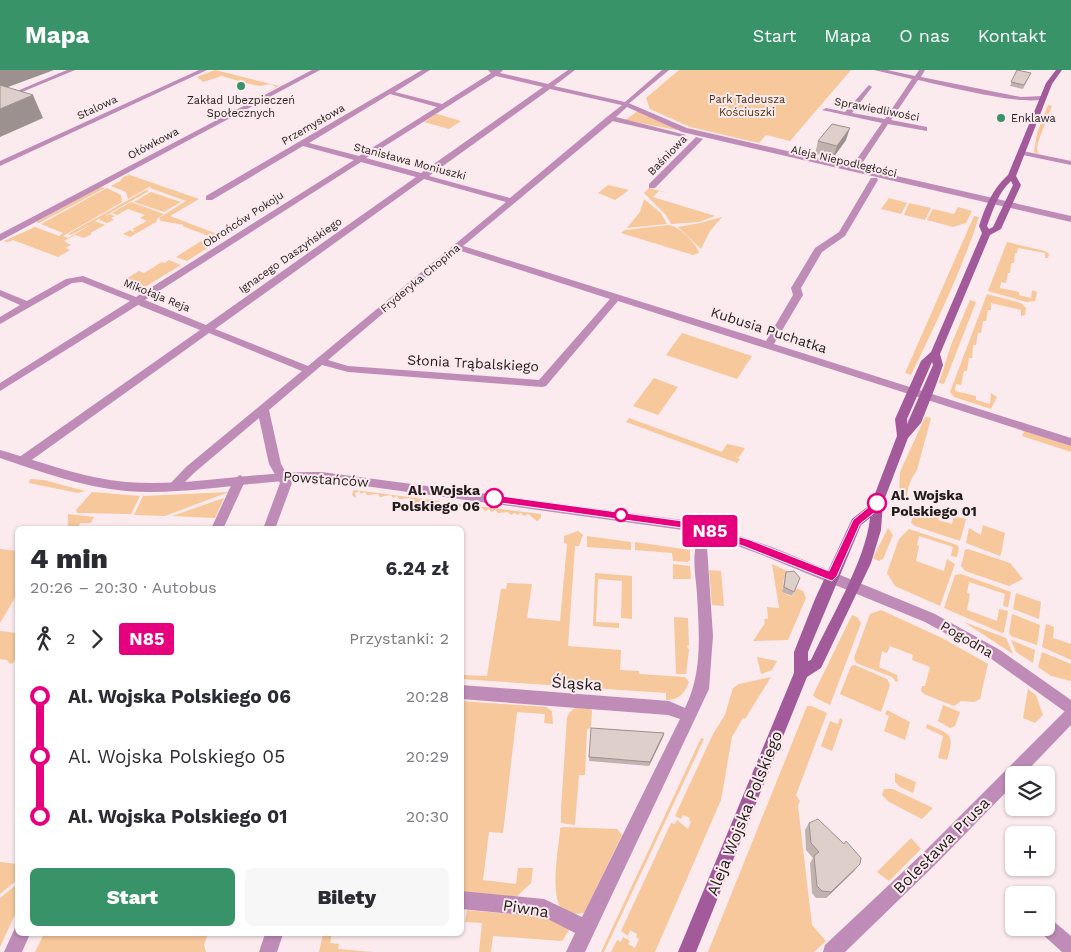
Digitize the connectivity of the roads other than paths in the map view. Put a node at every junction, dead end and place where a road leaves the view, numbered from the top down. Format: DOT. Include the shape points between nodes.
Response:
graph roads {
  1 [pos="72,70"];
  2 [pos="204,70"];
  3 [pos="317,70"];
  4 [pos="427,70"];
  5 [pos="572,70"];
  6 [pos="666,70"];
  7 [pos="877,70"];
  8 [pos="922,70"];
  9 [pos="1059,70"];
  10 [pos="495,71"];
  11 [pos="1048,72"];
  12 [pos="916,78"];
  13 [pos="1048,83"];
  14 [pos="549,87"];
  15 [pos="869,87"];
  16 [pos="389,92"];
  17 [pos="8,96"];
  18 [pos="1042,98"];
  19 [pos="626,104"];
  20 [pos="443,106"];
  21 [pos="826,110"];
  22 [pos="847,114"];
  23 [pos="611,118"];
  24 [pos="886,122"];
  25 [pos="924,129"];
  26 [pos="683,132"];
  27 [pos="699,139"];
  28 [pos="302,143"];
  29 [pos="1021,152"];
  30 [pos="358,159"];
  31 [pos="1071,163"];
  32 [pos="0,164"];
  33 [pos="854,169"];
  34 [pos="423,176"];
  35 [pos="1012,176"];
  36 [pos="874,180"];
  37 [pos="652,186"];
  38 [pos="920,188"];
  39 [pos="210,198"];
  40 [pos="512,201"];
  41 [pos="992,204"];
  42 [pos="1008,208"];
  43 [pos="1071,219"];
  44 [pos="1071,226"];
  45 [pos="986,233"];
  46 [pos="0,238"];
  47 [pos="457,247"];
  48 [pos="0,294"];
  49 [pos="618,298"];
  50 [pos="138,300"];
  51 [pos="28,305"];
  52 [pos="0,321"];
  53 [pos="208,329"];
  54 [pos="768,346"];
  55 [pos="935,354"];
  56 [pos="320,361"];
  57 [pos="309,370"];
  58 [pos="0,388"];
  59 [pos="912,391"];
  60 [pos="927,396"];
  61 [pos="263,409"];
  62 [pos="902,436"];
  63 [pos="1071,442"];
  64 [pos="0,454"];
  65 [pos="22,461"];
  66 [pos="282,475"];
  67 [pos="240,479"];
  68 [pos="173,487"];
  69 [pos="876,507"];
  70 [pos="218,526"];
  71 [pos="270,526"];
  72 [pos="708,530"];
  73 [pos="832,576"];
  74 [pos="854,585"];
  75 [pos="801,673"];
  76 [pos="464,692"];
  77 [pos="1071,709"];
  78 [pos="1071,715"];
  79 [pos="689,716"];
  80 [pos="464,900"];
  81 [pos="586,929"];
  82 [pos="1055,934"];
  83 [pos="20,936"];
  84 [pos="273,936"];
  85 [pos="1071,948"];
  86 [pos="13,952"];
  87 [pos="268,952"];
  88 [pos="574,952"];
  89 [pos="687,952"];
  90 [pos="832,952"];
  1 -- 17 [label="street"];
  2 -- 32 [label="street, Stalowa"];
  3 -- 46 [label="street, Ołówkowa"];
  4 -- 16 [label="street, Przemysłowa"];
  5 -- 14 [label="street, Ignacego Daszyńskiego"];
  6 -- 19 [label="street, Fryderyka Chopina"];
  7 -- 12 [label="street"];
  8 -- 12 [label="street"];
  9 -- 13 [label="main road, Aleja Wojska Polskiego"];
  10 -- 14 [label="street, Aleja Niepodległości"];
  10 -- 20 [label="street, Obrońców Pokoju"];
  11 -- 13 [label="main road, Aleja Wojska Polskiego"];
  12 -- 18 [label="street" via="1021,99"];
  12 -- 24 [label="street"];
  13 -- 18 [label="main road, Aleja Wojska Polskiego"];
  14 -- 19 [label="street, Aleja Niepodległości"];
  14 -- 34 [label="street, Ignacego Daszyńskiego"];
  15 -- 22 [label="street"];
  16 -- 20 [label="street"];
  16 -- 28 [label="street, Przemysłowa"];
  18 -- 29 [label="main road, Aleja Wojska Polskiego"];
  19 -- 23 [label="street, Fryderyka Chopina"];
  19 -- 26 [label="street, Aleja Niepodległości"];
  20 -- 30 [label="street, Obrońców Pokoju"];
  21 -- 22 [label="street, Sprawiedliwości"];
  22 -- 24 [label="street, Sprawiedliwości"];
  23 -- 26 [label="street, Aleja Niepodległości"];
  23 -- 40 [label="street, Fryderyka Chopina"];
  24 -- 25 [label="street, Sprawiedliwości"];
  24 -- 33 [label="street"];
  26 -- 27 [label="street, Aleja Niepodległości"];
  26 -- 33 [label="street, Aleja Niepodległości"];
  27 -- 36 [label="street, Aleja Niepodległości"];
  27 -- 37 [label="street, Baśniowa"];
  28 -- 30 [label="street, Stanisława Moniuszki"];
  28 -- 39 [label="street, Przemysłowa"];
  29 -- 31 [label="street"];
  29 -- 35 [label="main road, Aleja Wojska Polskiego"];
  30 -- 34 [label="street, Stanisława Moniuszki"];
  30 -- 50 [label="street, Obrońców Pokoju"];
  33 -- 38 [label="street, Aleja Niepodległości"];
  34 -- 40 [label="street, Stanisława Moniuszki"];
  34 -- 53 [label="street, Ignacego Daszyńskiego"];
  35 -- 41 [label="main road, Aleja Wojska Polskiego" via="1004,182"];
  35 -- 42 [label="main road, Aleja Wojska Polskiego" via="1017,185"];
  36 -- 38 [label="street, Aleja Niepodległości"];
  36 -- 54 [label="street" via="842,234 818,250 796,288 798,295"];
  38 -- 41 [label="street, Aleja Niepodległości"];
  40 -- 47 [label="street, Fryderyka Chopina"];
  41 -- 42 [label="street, Aleja Niepodległości"];
  41 -- 45 [label="main road, Aleja Wojska Polskiego" via="983,226"];
  42 -- 43 [label="street, Aleja Niepodległości"];
  42 -- 44 [label="street, Aleja Niepodległości"];
  42 -- 45 [label="main road, Aleja Wojska Polskiego" via="997,229"];
  45 -- 55 [label="main road, Aleja Wojska Polskiego"];
  47 -- 49 [label="street, Kubusia Puchatka"];
  47 -- 56 [label="street, Fryderyka Chopina"];
  48 -- 51 [label="street"];
  49 -- 54 [label="street, Kubusia Puchatka"];
  49 -- 56 [label="street, Słonia Trąbalskiego" via="542,384 344,368"];
  50 -- 51 [label="street, Mikołaja Reja" via="77,279"];
  50 -- 53 [label="street, Mikołaja Reja"];
  50 -- 58 [label="street, Obrońców Pokoju"];
  51 -- 52 [label="street, Mikołaja Reja"];
  53 -- 57 [label="street, Mikołaja Reja"];
  53 -- 65 [label="street, Ignacego Daszyńskiego"];
  54 -- 59 [label="street, Kubusia Puchatka"];
  55 -- 59 [label="main road, Aleja Wojska Polskiego" via="926,361"];
  55 -- 60 [label="main road, Aleja Wojska Polskiego" via="938,365"];
  56 -- 57 [label="street, Fryderyka Chopina"];
  57 -- 61 [label="street, Fryderyka Chopina"];
  59 -- 60 [label="street, Kubusia Puchatka"];
  59 -- 62 [label="main road, Aleja Wojska Polskiego" via="901,418"];
  60 -- 62 [label="main road, Aleja Wojska Polskiego" via="915,423"];
  60 -- 63 [label="street, Kubusia Puchatka"];
  61 -- 66 [label="street" via="275,464"];
  61 -- 68 [label="street, Fryderyka Chopina"];
  62 -- 69 [label="main road, Aleja Wojska Polskiego"];
  64 -- 65 [label="street, Powstańców"];
  65 -- 68 [label="street, Powstańców" via="98,483"];
  66 -- 67 [label="street, Powstańców"];
  66 -- 71 [label="street" via="286,487"];
  66 -- 72 [label="street, Powstańców" via="353,480 664,521"];
  67 -- 68 [label="street, Powstańców"];
  67 -- 70 [label="street"];
  69 -- 73 [label="main road, Aleja Wojska Polskiego" via="856,522"];
  69 -- 74 [label="main road, Aleja Wojska Polskiego" via="875,530"];
  72 -- 73 [label="street, Powstańców"];
  72 -- 79 [label="street" via="701,546 705,667 702,689"];
  73 -- 74 [label="street, Powstańców"];
  73 -- 75 [label="main road, Aleja Wojska Polskiego" via="801,652"];
  74 -- 75 [label="main road, Aleja Wojska Polskiego" via="816,664"];
  74 -- 77 [label="street, Pogodna" via="930,618 985,648"];
  75 -- 89 [label="main road, Aleja Wojska Polskiego"];
  76 -- 79 [label="street, Śląska" via="669,708"];
  78 -- 90 [label="street, Bolesława Prusa"];
  79 -- 81 [label="street"];
  80 -- 81 [label="street, Piwna" via="544,908"];
  81 -- 88 [label="street"];
  82 -- 85 [label="street"];
  83 -- 86 [label="street"];
  84 -- 87 [label="street"];
}
